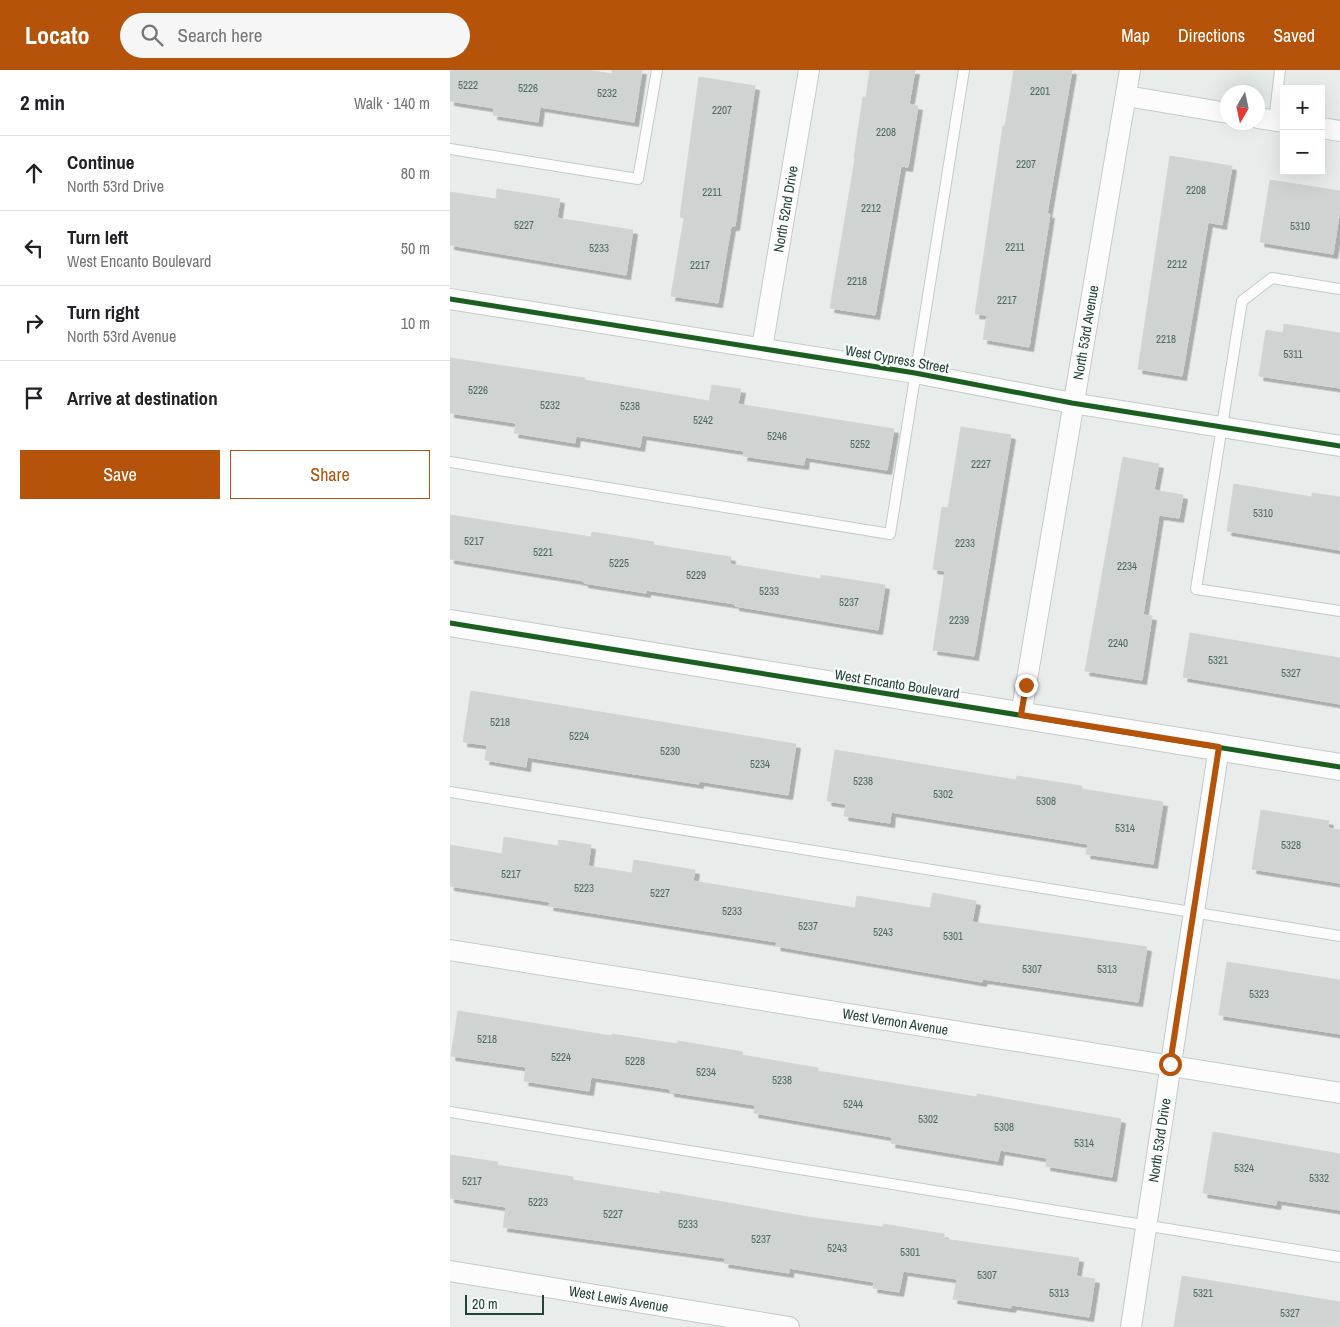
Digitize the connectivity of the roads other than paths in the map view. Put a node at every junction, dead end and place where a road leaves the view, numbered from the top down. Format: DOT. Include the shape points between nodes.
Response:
graph roads {
  1 [pos="656,70"];
  2 [pos="809,70"];
  3 [pos="964,70"];
  4 [pos="1130,70"];
  5 [pos="1280,70"];
  6 [pos="1126,96"];
  7 [pos="1220,112"];
  8 [pos="1272,120"];
  9 [pos="1325,129"];
  10 [pos="1340,132"];
  11 [pos="450,149"];
  12 [pos="1340,289"];
  13 [pos="450,298"];
  14 [pos="762,348"];
  15 [pos="915,373"];
  16 [pos="1072,403"];
  17 [pos="1221,426"];
  18 [pos="1340,446"];
  19 [pos="450,462"];
  20 [pos="1340,611"];
  21 [pos="450,623"];
  22 [pos="1021,715"];
  23 [pos="1219,747"];
  24 [pos="1340,767"];
  25 [pos="450,792"];
  26 [pos="1193,912"];
  27 [pos="1340,936"];
  28 [pos="450,950"];
  29 [pos="1170,1064"];
  30 [pos="1340,1093"];
  31 [pos="450,1112"];
  32 [pos="1148,1225"];
  33 [pos="1340,1257"];
  34 [pos="450,1271"];
  35 [pos="789,1327"];
  36 [pos="1131,1327"];
  1 -- 11 [label="lane" via="638,179"];
  2 -- 14 [label="street, North 52nd Drive"];
  3 -- 15 [label="lane"];
  4 -- 6 [label="street, North 53rd Avenue"];
  5 -- 8 [label="lane"];
  6 -- 7 [label="street"];
  6 -- 16 [label="street, North 53rd Avenue"];
  9 -- 10 [label="street"];
  12 -- 17 [label="lane" via="1272,278 1242,301"];
  13 -- 14 [label="street, West Cypress Street"];
  14 -- 15 [label="street, West Cypress Street"];
  15 -- 16 [label="street, West Cypress Street"];
  15 -- 19 [label="lane" via="890,534"];
  16 -- 17 [label="street, West Cypress Street"];
  16 -- 22 [label="street, North 53rd Avenue"];
  17 -- 18 [label="street, West Cypress Street"];
  17 -- 20 [label="lane" via="1196,589"];
  21 -- 22 [label="street, West Encanto Boulevard"];
  22 -- 23 [label="street, West Encanto Boulevard"];
  23 -- 24 [label="street, West Encanto Boulevard"];
  23 -- 26 [label="street, North 53rd Drive"];
  25 -- 26 [label="lane"];
  26 -- 27 [label="lane"];
  26 -- 29 [label="street, North 53rd Drive"];
  28 -- 29 [label="street, West Vernon Avenue"];
  29 -- 30 [label="street, West Vernon Avenue"];
  29 -- 32 [label="street, North 53rd Drive"];
  31 -- 32 [label="lane"];
  32 -- 33 [label="lane"];
  32 -- 36 [label="street, North 53rd Drive"];
  34 -- 35 [label="street, West Lewis Avenue"];
}
